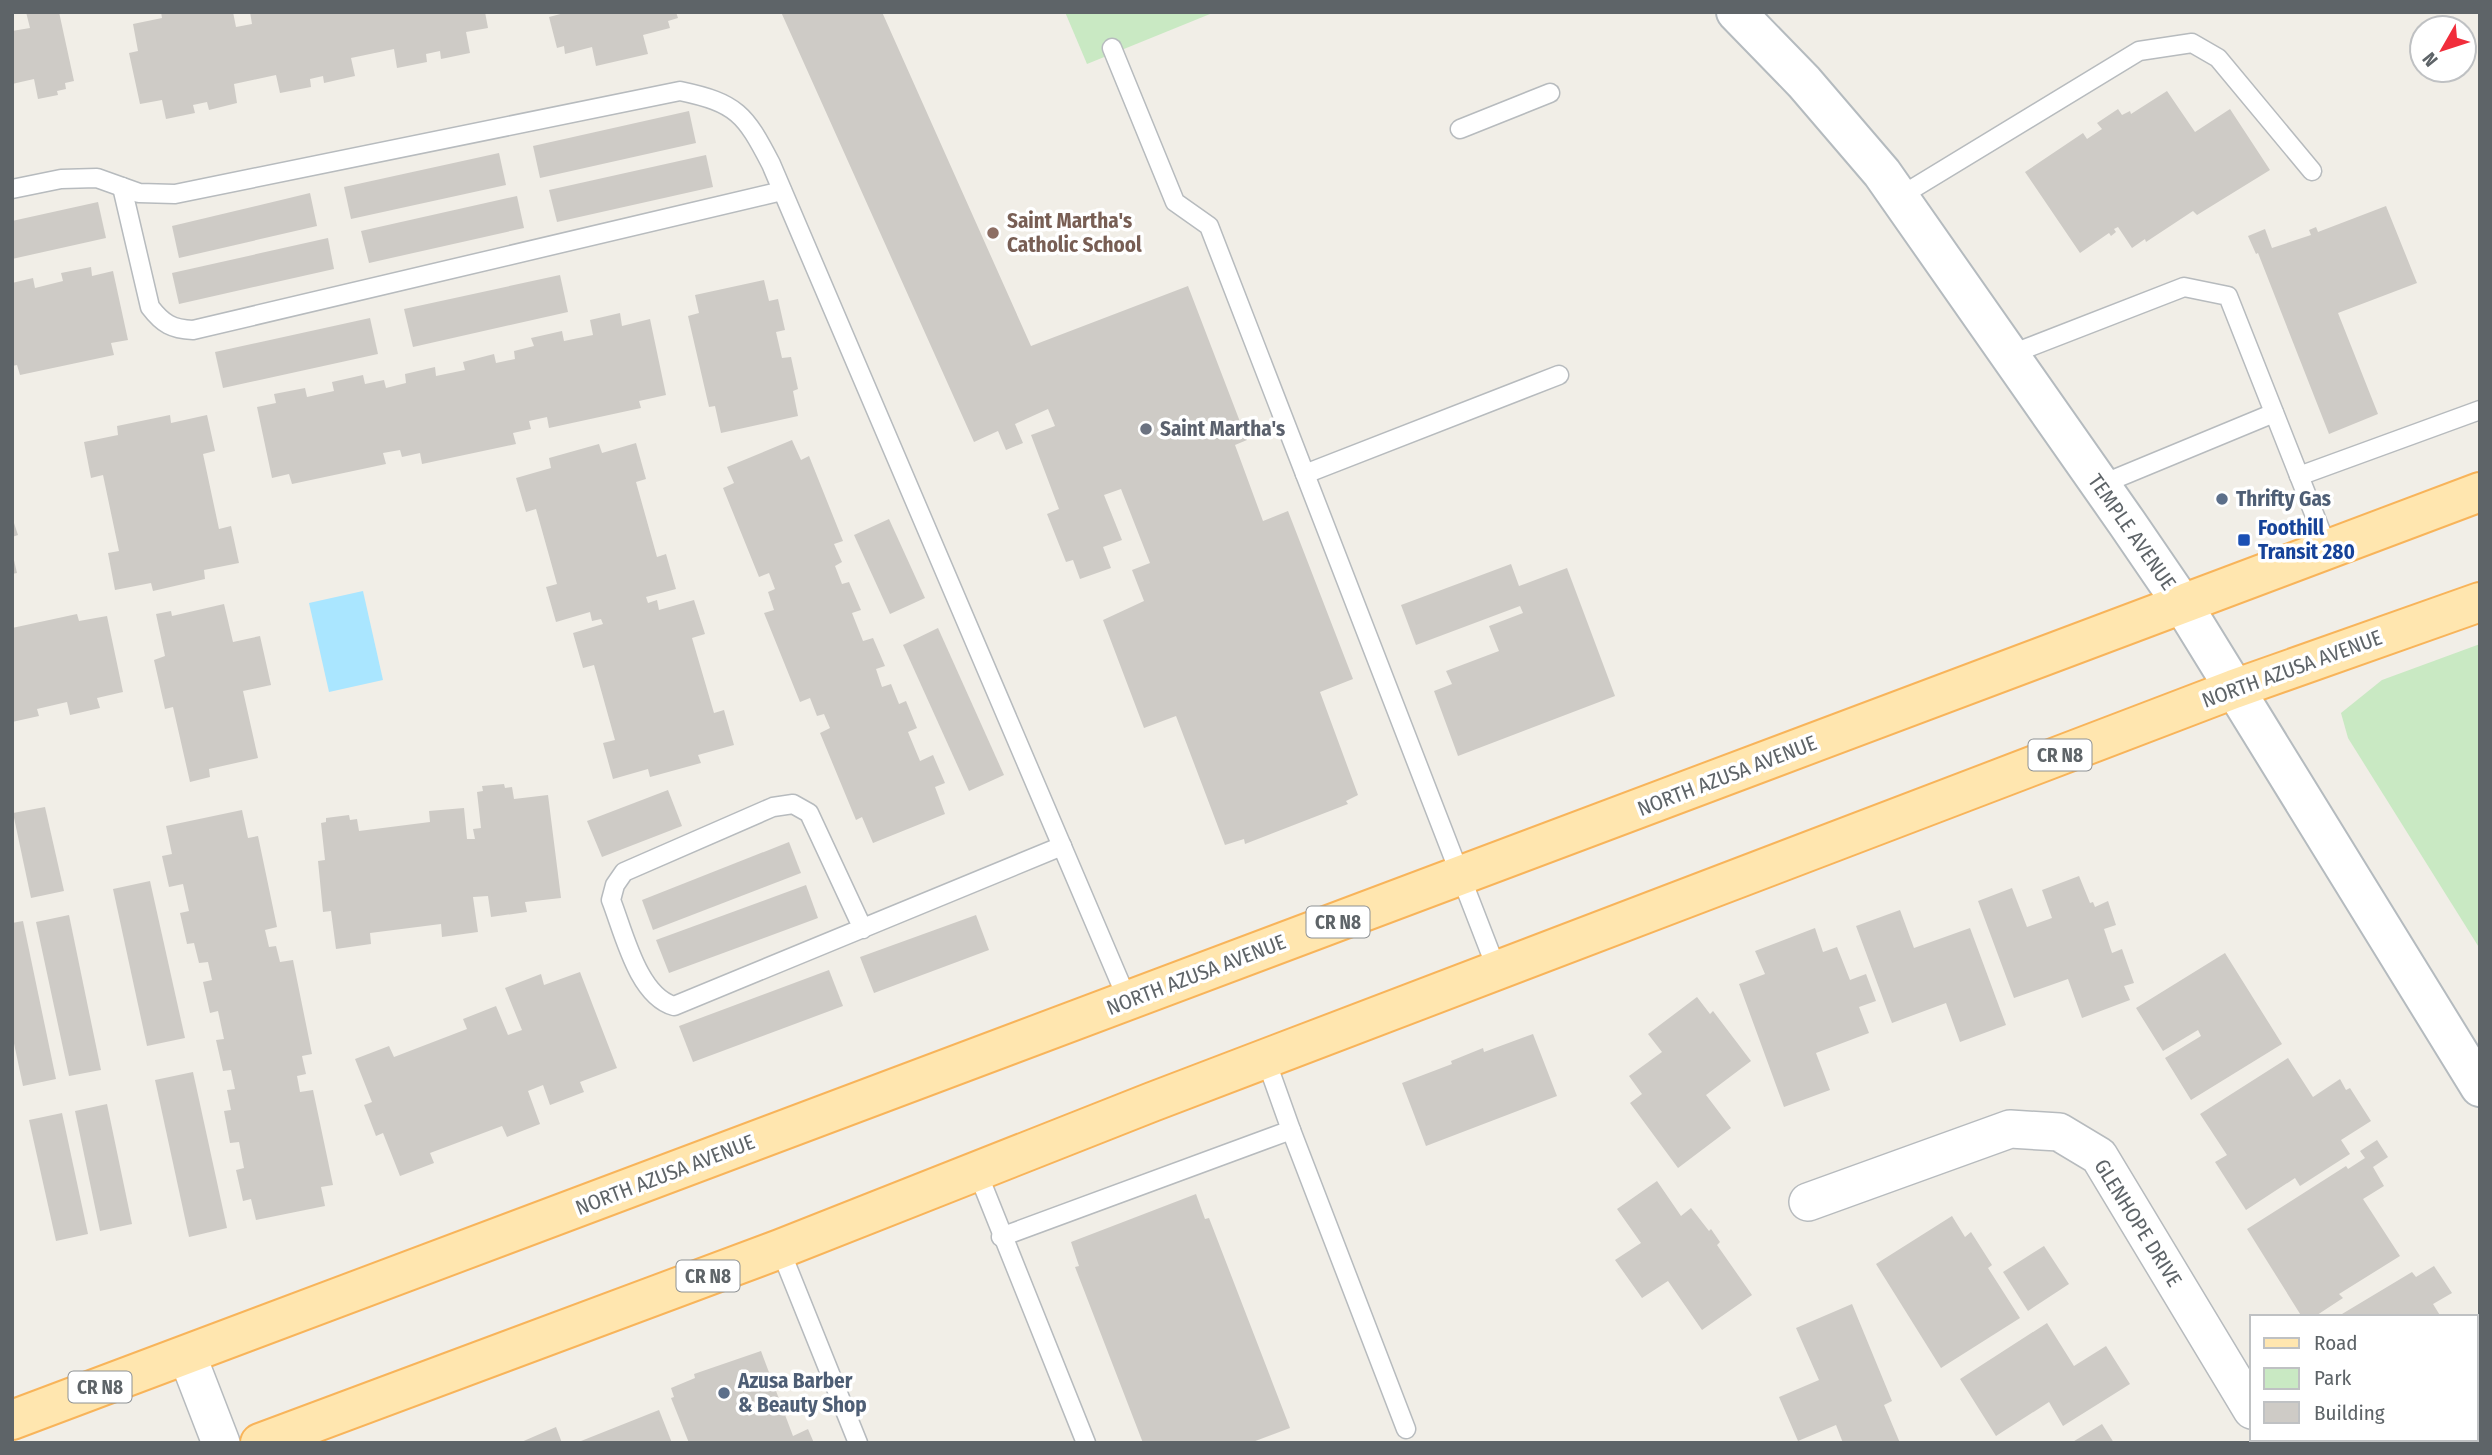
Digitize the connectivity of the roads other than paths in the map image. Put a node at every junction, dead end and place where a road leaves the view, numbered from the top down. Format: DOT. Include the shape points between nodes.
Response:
graph roads {
  1 [pos="1736,12"];
  2 [pos="1112,48"];
  3 [pos="1549,93"];
  4 [pos="1460,129"];
  5 [pos="2312,171"];
  6 [pos="122,187"];
  7 [pos="12,189"];
  8 [pos="782,191"];
  9 [pos="1899,197"];
  10 [pos="2009,355"];
  11 [pos="1559,375"];
  12 [pos="2480,410"];
  13 [pos="2274,414"];
  14 [pos="1306,474"];
  15 [pos="2299,476"];
  16 [pos="2100,485"];
  17 [pos="2480,492"];
  18 [pos="2328,549"];
  19 [pos="2480,602"];
  20 [pos="2183,604"];
  21 [pos="2234,689"];
  22 [pos="1062,846"];
  23 [pos="1462,876"];
  24 [pos="863,929"];
  25 [pos="1497,970"];
  26 [pos="1128,1001"];
  27 [pos="1266,1060"];
  28 [pos="2480,1087"];
  29 [pos="1291,1130"];
  30 [pos="976,1171"];
  31 [pos="1808,1202"];
  32 [pos="1001,1237"];
  33 [pos="780,1249"];
  34 [pos="187,1355"];
  35 [pos="2250,1407"];
  36 [pos="12,1420"];
  37 [pos="1406,1429"];
  38 [pos="221,1443"];
  39 [pos="260,1443"];
  40 [pos="858,1443"];
  41 [pos="1086,1443"];
  1 -- 9 [label="main road, TEMPLE AVENUE" via="1804,82"];
  2 -- 14 [label="lane" via="1175,202 1209,226"];
  3 -- 4 [label="lane"];
  5 -- 9 [label="lane" via="2218,58 2192,43 2139,51"];
  6 -- 7 [label="lane" via="97,178 61,178"];
  6 -- 8 [label="lane" via="139,193 175,194 680,91 729,105 751,125"];
  6 -- 8 [label="lane" via="150,307 175,330 193,330"];
  8 -- 22 [label="lane"];
  9 -- 10 [label="main road, TEMPLE AVENUE"];
  10 -- 13 [label="lane" via="2184,286 2228,296"];
  10 -- 16 [label="main road, TEMPLE AVENUE"];
  11 -- 14 [label="lane"];
  12 -- 15 [label="lane"];
  13 -- 15 [label="lane"];
  13 -- 16 [label="lane"];
  14 -- 23 [label="lane"];
  15 -- 18 [label="lane"];
  16 -- 20 [label="main road, TEMPLE AVENUE"];
  17 -- 18 [label="main road, NORTH AZUSA AVENUE / CR N8"];
  18 -- 20 [label="main road, NORTH AZUSA AVENUE / CR N8"];
  19 -- 21 [label="main road, NORTH AZUSA AVENUE / CR N8"];
  20 -- 21 [label="main road, TEMPLE AVENUE"];
  20 -- 23 [label="main road, NORTH AZUSA AVENUE / CR N8"];
  21 -- 25 [label="main road, NORTH AZUSA AVENUE / CR N8"];
  21 -- 28 [label="main road, TEMPLE AVENUE"];
  22 -- 24 [label="lane"];
  22 -- 26 [label="lane"];
  23 -- 25 [label="lane"];
  23 -- 26 [label="main road, NORTH AZUSA AVENUE / CR N8"];
  24 -- 24 [label="lane" via="674,1006 648,990 611,900 624,872 773,807 793,804 809,813"];
  25 -- 27 [label="main road, NORTH AZUSA AVENUE / CR N8"];
  26 -- 34 [label="main road, NORTH AZUSA AVENUE / CR N8"];
  27 -- 29 [label="lane"];
  27 -- 30 [label="main road, NORTH AZUSA AVENUE / CR N8"];
  29 -- 32 [label="lane"];
  29 -- 37 [label="lane"];
  30 -- 32 [label="lane"];
  30 -- 33 [label="main road, NORTH AZUSA AVENUE / CR N8"];
  31 -- 35 [label="street, GLENHOPE DRIVE" via="2010,1129 2059,1132 2099,1156"];
  32 -- 41 [label="lane"];
  33 -- 39 [label="main road, NORTH AZUSA AVENUE / CR N8"];
  33 -- 40 [label="lane"];
  34 -- 36 [label="main road, CR N8"];
  34 -- 38 [label="street"];
}
